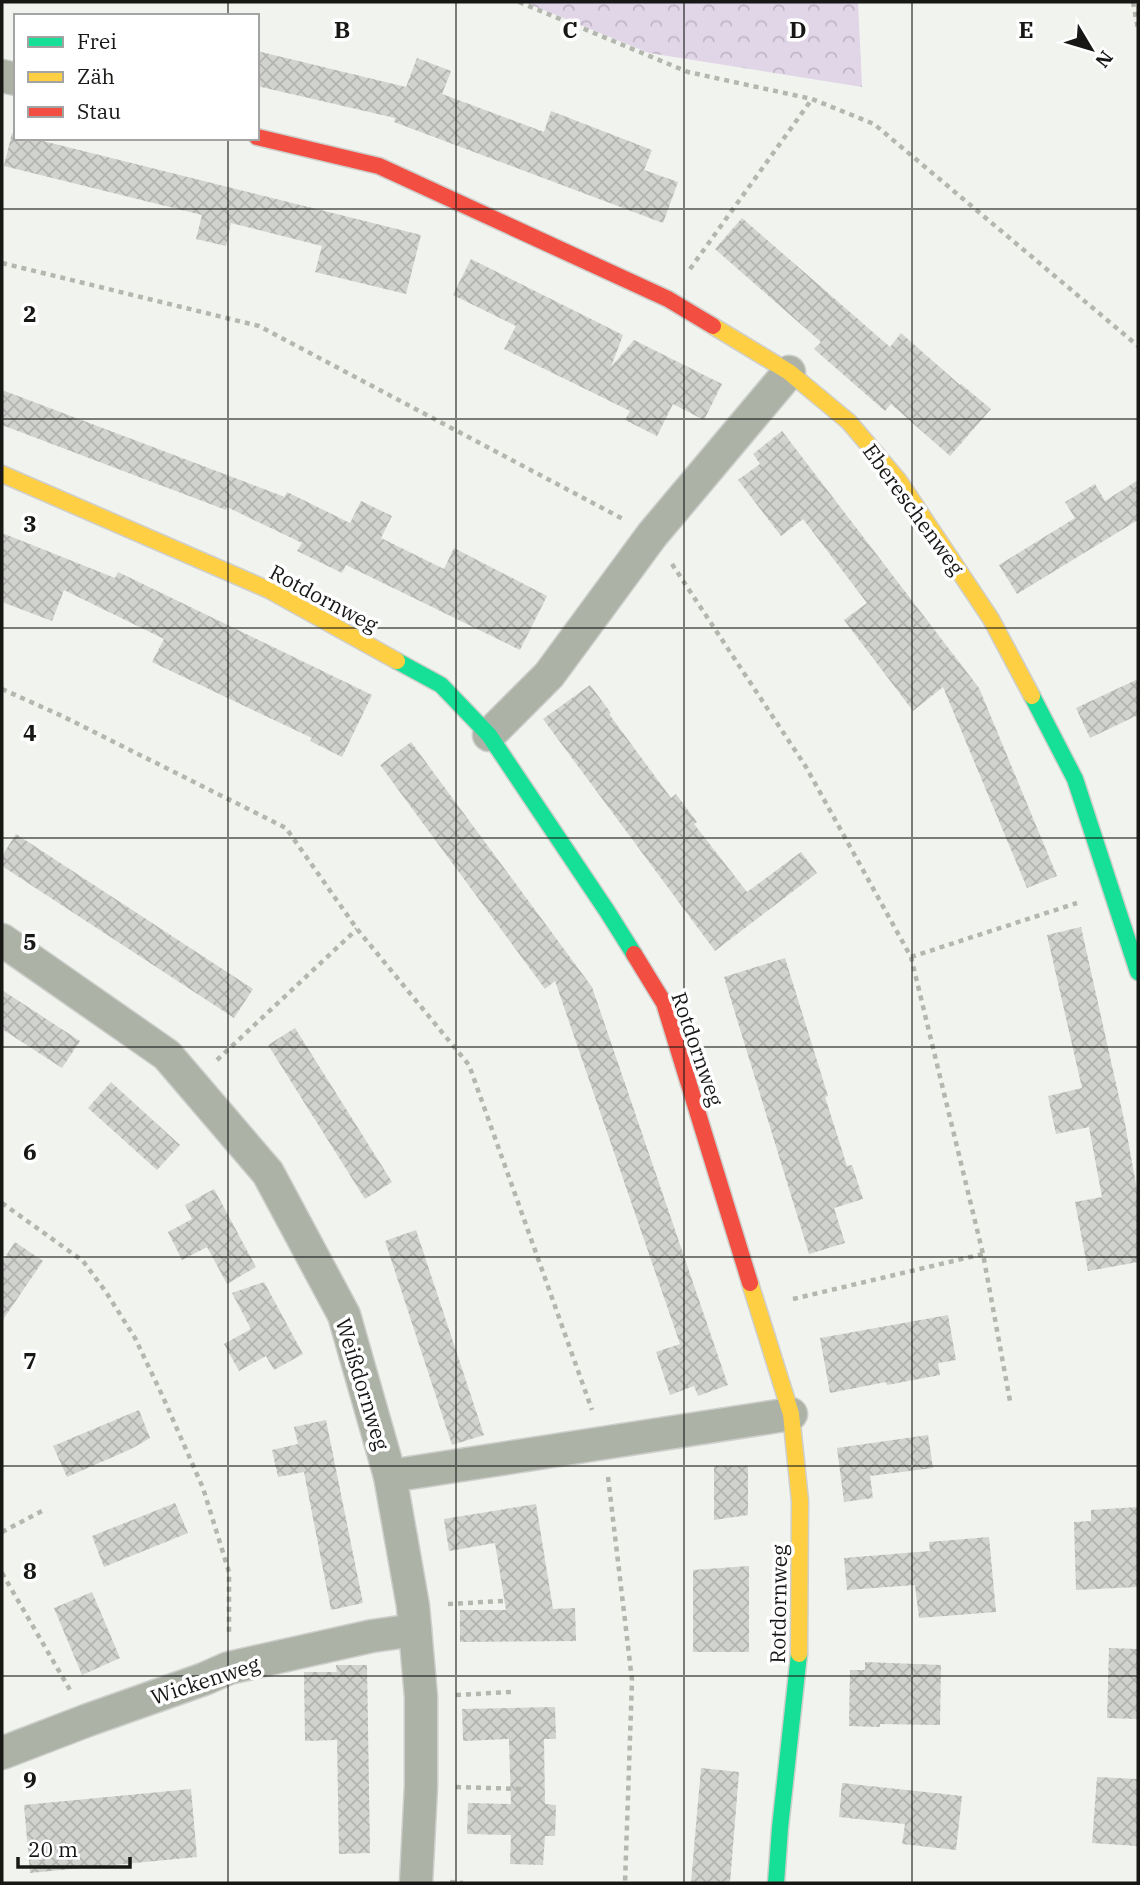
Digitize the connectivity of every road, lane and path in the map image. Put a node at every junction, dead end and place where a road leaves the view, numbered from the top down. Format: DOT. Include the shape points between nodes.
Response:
graph roads {
  1 [pos="519,2"];
  2 [pos="1133,2"];
  3 [pos="1138,29"];
  4 [pos="812,99"];
  5 [pos="259,136"];
  6 [pos="2,263"];
  7 [pos="668,299"];
  8 [pos="1138,346"];
  9 [pos="789,372"];
  10 [pos="2,474"];
  11 [pos="652,534"];
  12 [pos="2,689"];
  13 [pos="489,735"];
  14 [pos="1111,892"];
  15 [pos="357,929"];
  16 [pos="2,940"];
  17 [pos="911,957"];
  18 [pos="1138,972"];
  19 [pos="192,1083"];
  20 [pos="2,1203"];
  21 [pos="983,1254"];
  22 [pos="757,1307"];
  23 [pos="1010,1401"];
  24 [pos="791,1414"];
  25 [pos="604,1443"];
  26 [pos="390,1476"];
  27 [pos="43,1511"];
  28 [pos="2,1532"];
  29 [pos="2,1573"];
  30 [pos="503,1601"];
  31 [pos="414,1618"];
  32 [pos="229,1668"];
  33 [pos="511,1692"];
  34 [pos="421,1697"];
  35 [pos="88,1720"];
  36 [pos="2,1753"];
  37 [pos="421,1786"];
  38 [pos="522,1789"];
  39 [pos="416,1883"];
  40 [pos="625,1883"];
  41 [pos="776,1883"];
  1 -- 4 [label="path" via="688,72"];
  2 -- 3 [label="path"];
  4 -- 7 [label="path"];
  4 -- 8 [label="path" via="874,124"];
  5 -- 7 [label="street, Ebereschenweg" via="379,166"];
  6 -- 11 [label="path" via="260,326"];
  7 -- 9 [label="street, Ebereschenweg"];
  9 -- 11 [label="street"];
  9 -- 14 [label="street, Ebereschenweg" via="849,422 900,481 991,619 1074,779"];
  10 -- 13 [label="street, Rotdornweg" via="269,590 441,685"];
  11 -- 13 [label="street" via="549,675"];
  11 -- 17 [label="path" via="806,767"];
  12 -- 15 [label="path" via="286,828"];
  13 -- 22 [label="street, Rotdornweg" via="664,1003"];
  14 -- 17 [label="path"];
  14 -- 18 [label="street, Ebereschenweg"];
  15 -- 19 [label="path"];
  15 -- 25 [label="path" via="469,1065"];
  16 -- 19 [label="street, Weißdornweg" via="167,1055"];
  17 -- 21 [label="path"];
  19 -- 26 [label="street, Weißdornweg" via="268,1173 344,1315"];
  20 -- 32 [label="path" via="83,1261 141,1350 203,1488 229,1572"];
  21 -- 22 [label="path"];
  21 -- 23 [label="path"];
  22 -- 24 [label="street, Rotdornweg"];
  24 -- 25 [label="street"];
  24 -- 41 [label="street, Rotdornweg" via="800,1501 799,1659"];
  25 -- 26 [label="street"];
  25 -- 40 [label="path" via="632,1680"];
  26 -- 31 [label="street, Weißdornweg"];
  27 -- 28 [label="path"];
  29 -- 35 [label="path"];
  30 -- 31 [label="path"];
  31 -- 32 [label="street, Wickenweg" via="372,1636"];
  31 -- 34 [label="street, Weißdornweg"];
  32 -- 35 [label="street, Wickenweg"];
  33 -- 34 [label="path"];
  34 -- 37 [label="street, Weißdornweg"];
  35 -- 36 [label="street, Wickenweg"];
  37 -- 38 [label="path"];
  37 -- 39 [label="street, Weißdornweg"];
}
